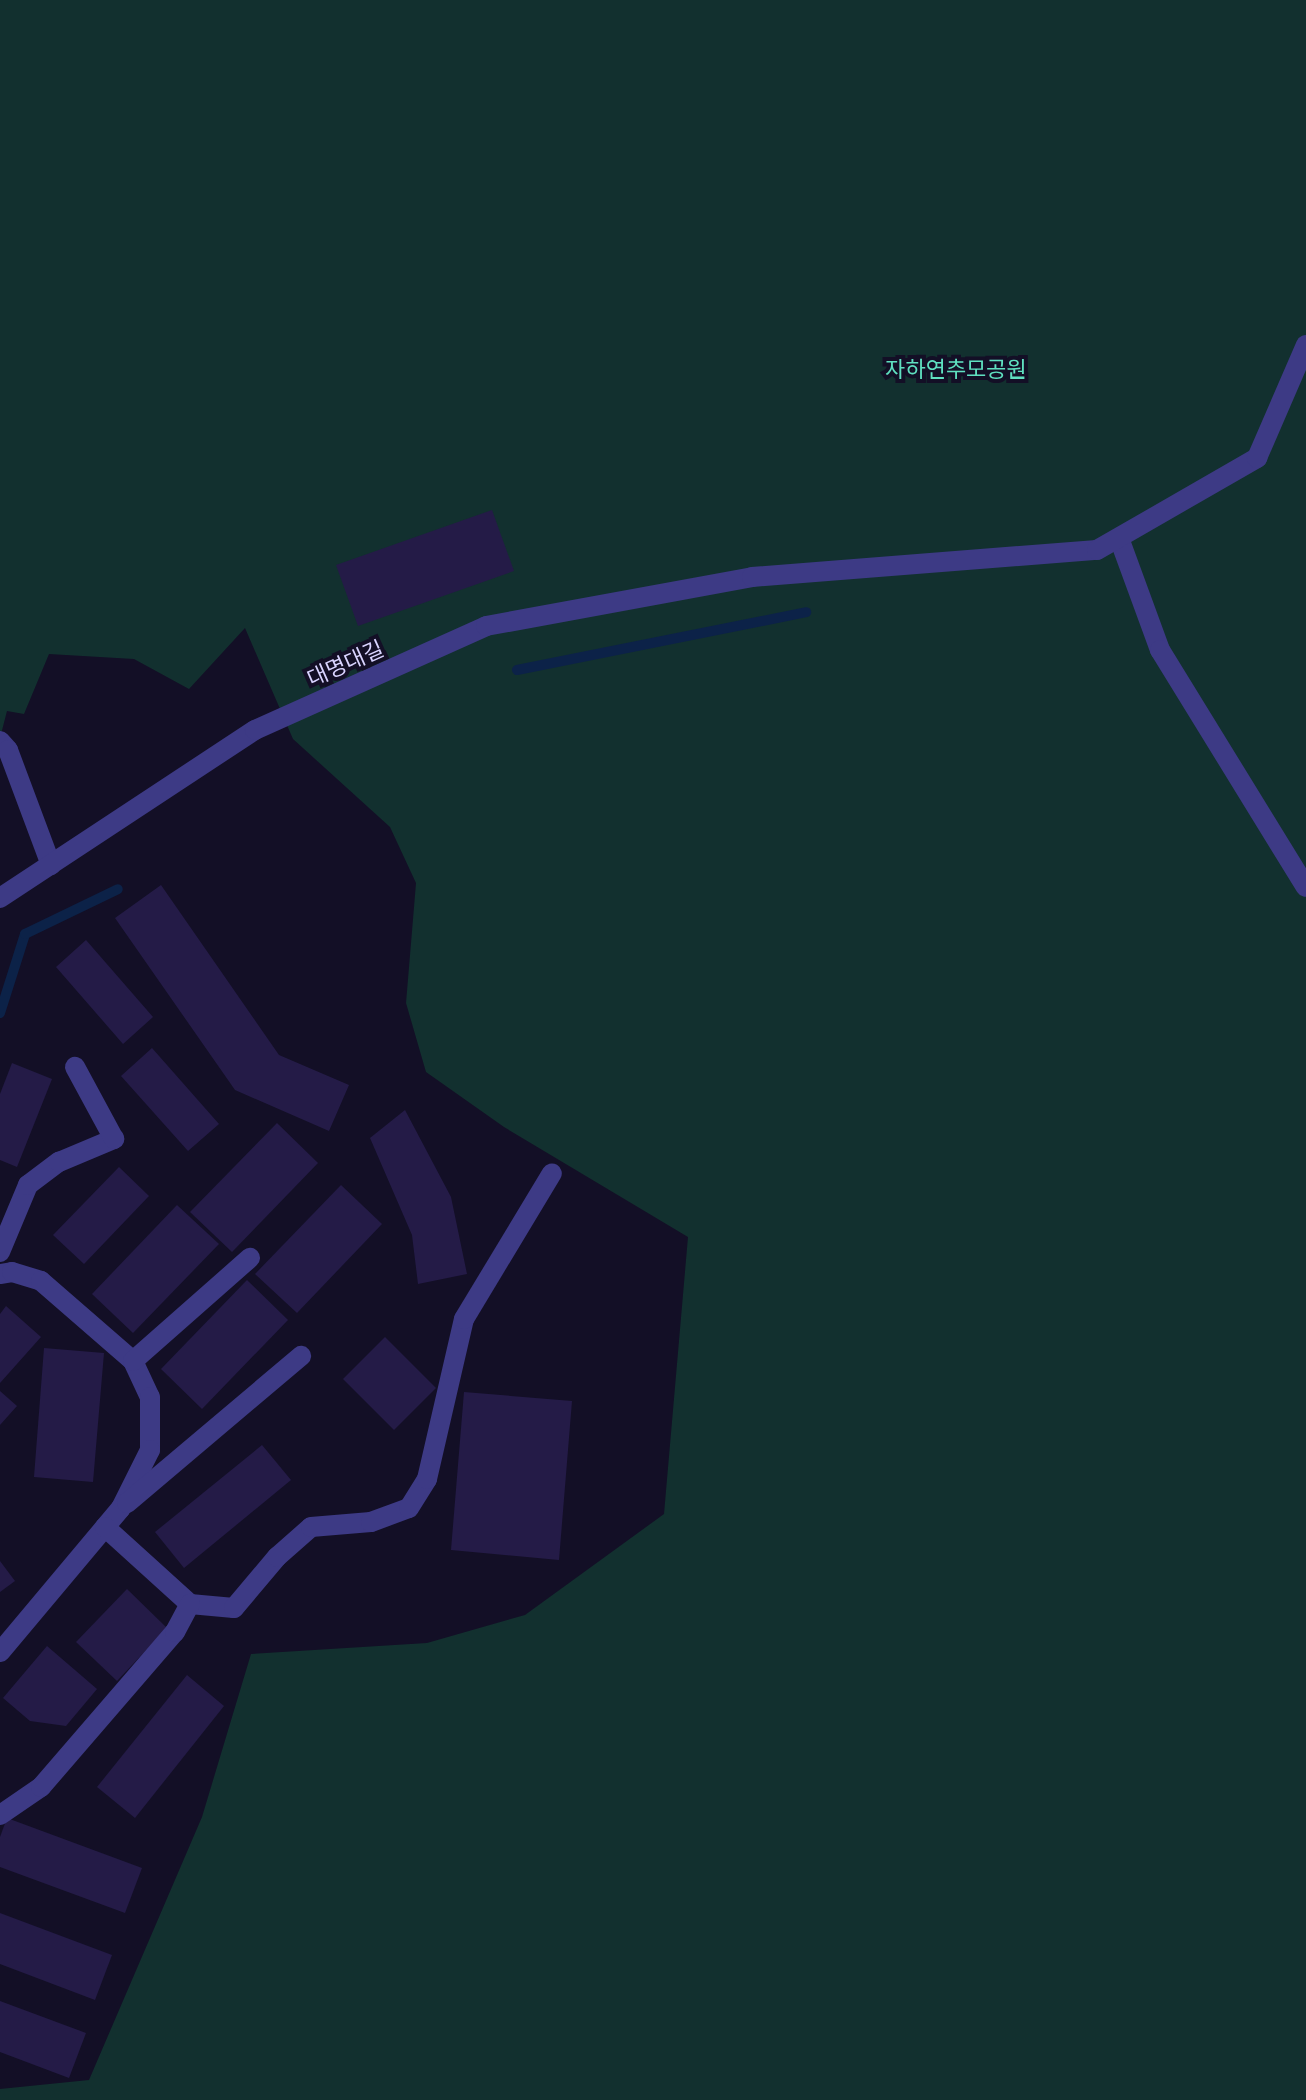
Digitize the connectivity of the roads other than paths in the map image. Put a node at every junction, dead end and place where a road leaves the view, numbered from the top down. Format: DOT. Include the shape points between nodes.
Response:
graph roads {
  1 [pos="1306,345"];
  2 [pos="1119,538"];
  3 [pos="0,741"];
  4 [pos="51,865"];
  5 [pos="1306,887"];
  6 [pos="0,898"];
  7 [pos="75,1067"];
  8 [pos="552,1173"];
  9 [pos="0,1252"];
  10 [pos="250,1258"];
  11 [pos="0,1274"];
  12 [pos="301,1356"];
  13 [pos="133,1361"];
  14 [pos="121,1508"];
  15 [pos="105,1527"];
  16 [pos="190,1604"];
  17 [pos="0,1652"];
  18 [pos="0,1815"];
  1 -- 2 [label="street, 대명대길" via="1257,458"];
  2 -- 4 [label="street, 대명대길" via="1097,550 752,577 486,626 255,730"];
  2 -- 5 [label="street" via="1160,650"];
  3 -- 4 [label="street"];
  4 -- 6 [label="street, 대명대길"];
  7 -- 9 [label="street" via="114,1139 59,1162 28,1185"];
  8 -- 16 [label="street" via="464,1319 427,1479 409,1508 371,1522 311,1527 234,1608"];
  10 -- 13 [label="street"];
  11 -- 13 [label="street" via="41,1281"];
  12 -- 14 [label="street"];
  13 -- 14 [label="street" via="150,1397 150,1450"];
  14 -- 15 [label="street"];
  15 -- 16 [label="street" via="148,1560"];
  15 -- 17 [label="street"];
  16 -- 18 [label="street" via="175,1632 41,1787"];
}
